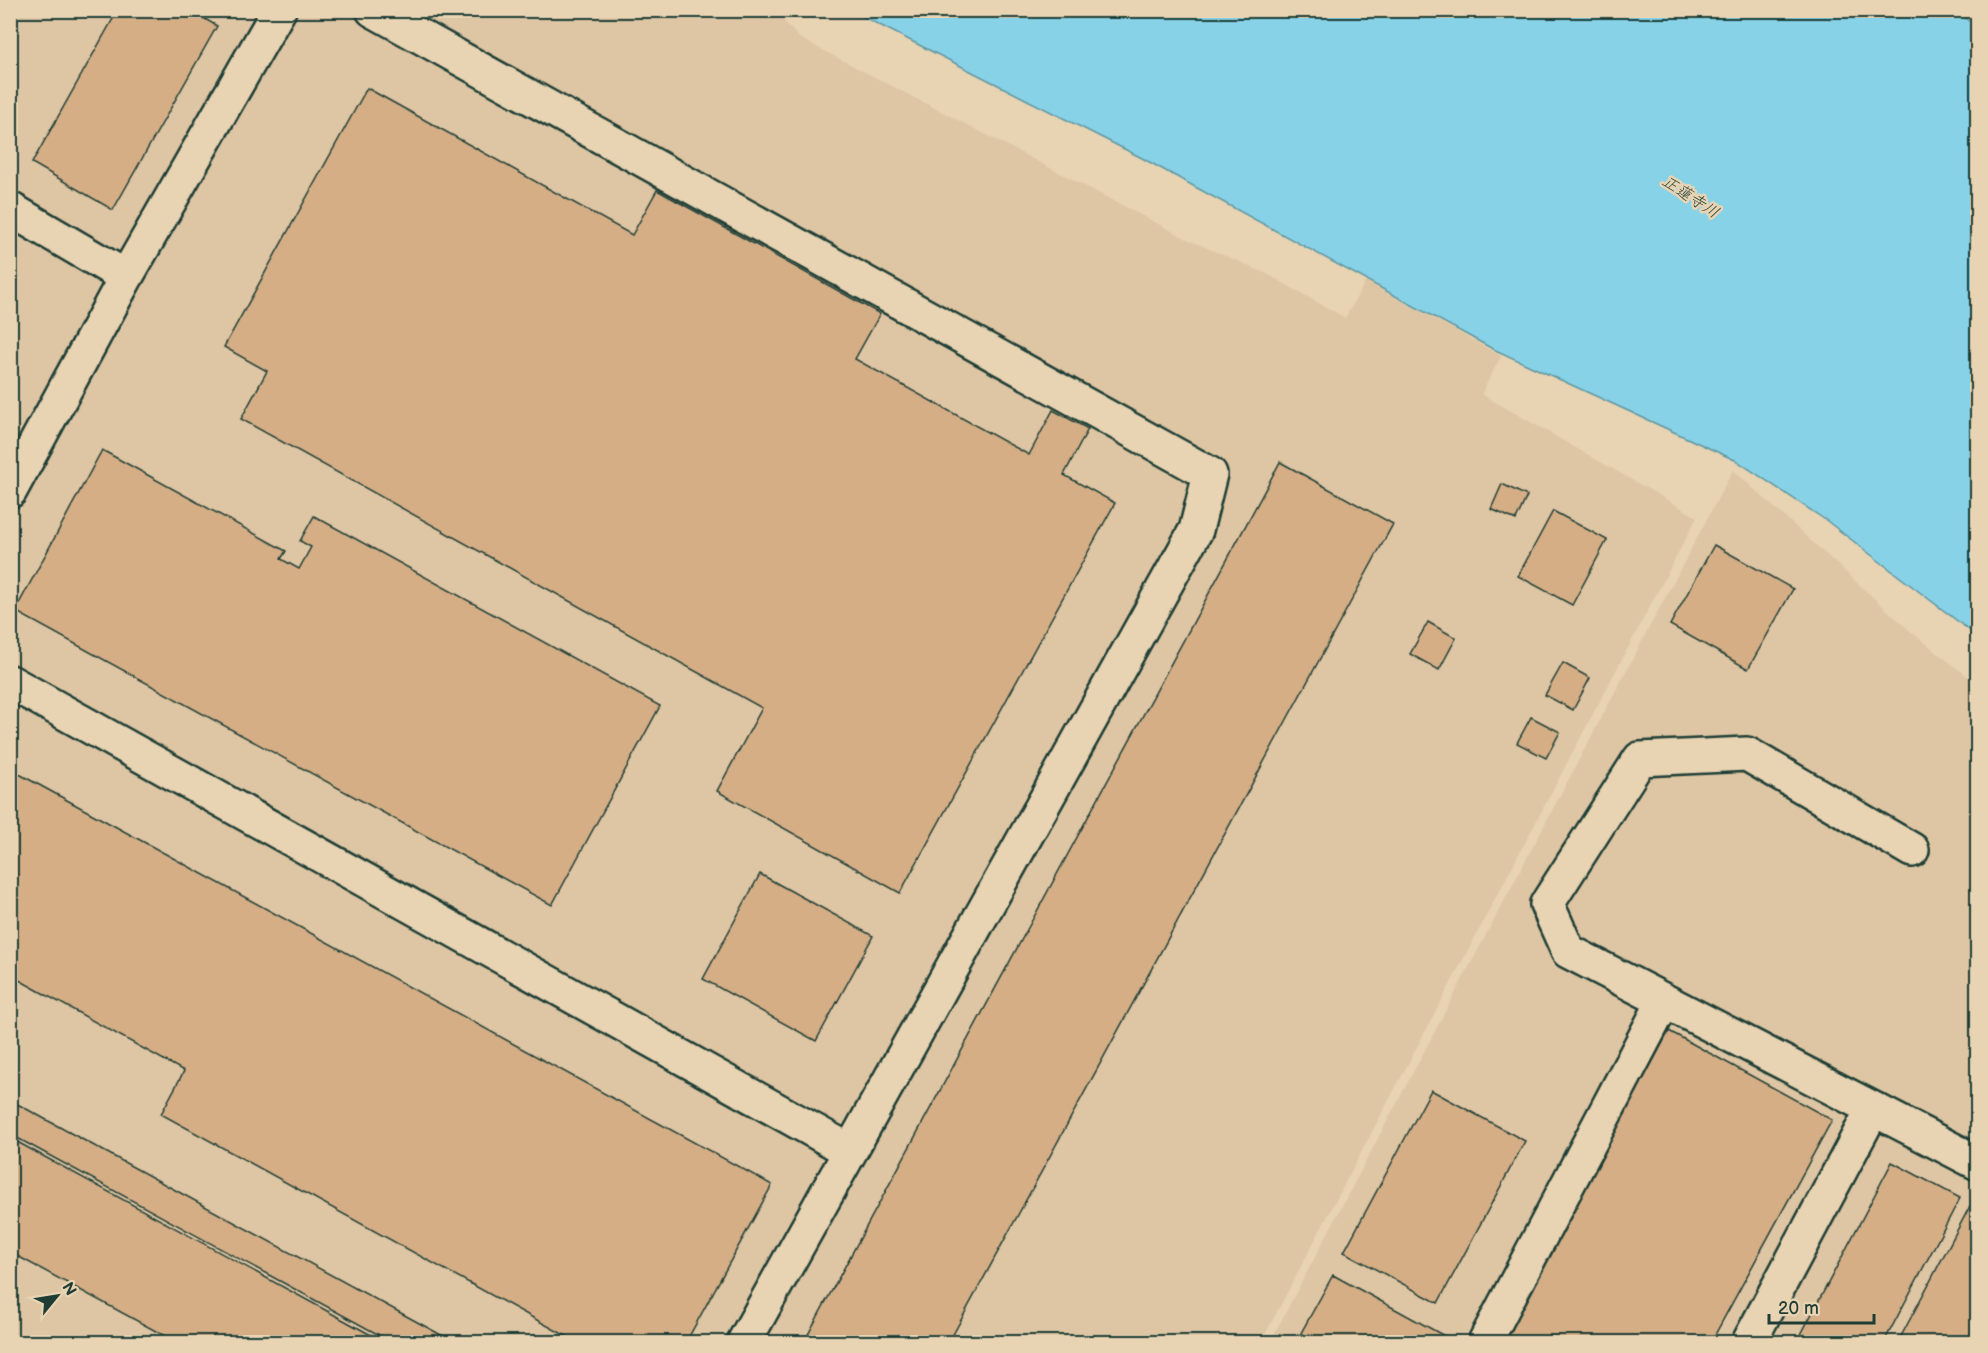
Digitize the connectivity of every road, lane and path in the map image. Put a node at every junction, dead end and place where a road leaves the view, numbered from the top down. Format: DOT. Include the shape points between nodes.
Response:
graph roads {
  1 [pos="279,10"];
  2 [pos="372,10"];
  3 [pos="10,209"];
  4 [pos="126,277"];
  5 [pos="10,491"];
  6 [pos="10,682"];
  7 [pos="1912,850"];
  8 [pos="1664,1001"];
  9 [pos="1873,1109"];
  10 [pos="850,1151"];
  11 [pos="1977,1163"];
  12 [pos="744,1342"];
  13 [pos="1485,1342"];
  14 [pos="1749,1342"];
  1 -- 4 [label="lane"];
  2 -- 10 [label="lane" via="1210,474 1196,530"];
  3 -- 4 [label="lane"];
  4 -- 5 [label="lane"];
  6 -- 10 [label="lane"];
  7 -- 8 [label="lane" via="1747,754 1640,759 1547,904 1568,951"];
  8 -- 9 [label="lane"];
  8 -- 13 [label="lane"];
  9 -- 11 [label="lane"];
  9 -- 14 [label="lane"];
  10 -- 12 [label="lane"];
}
